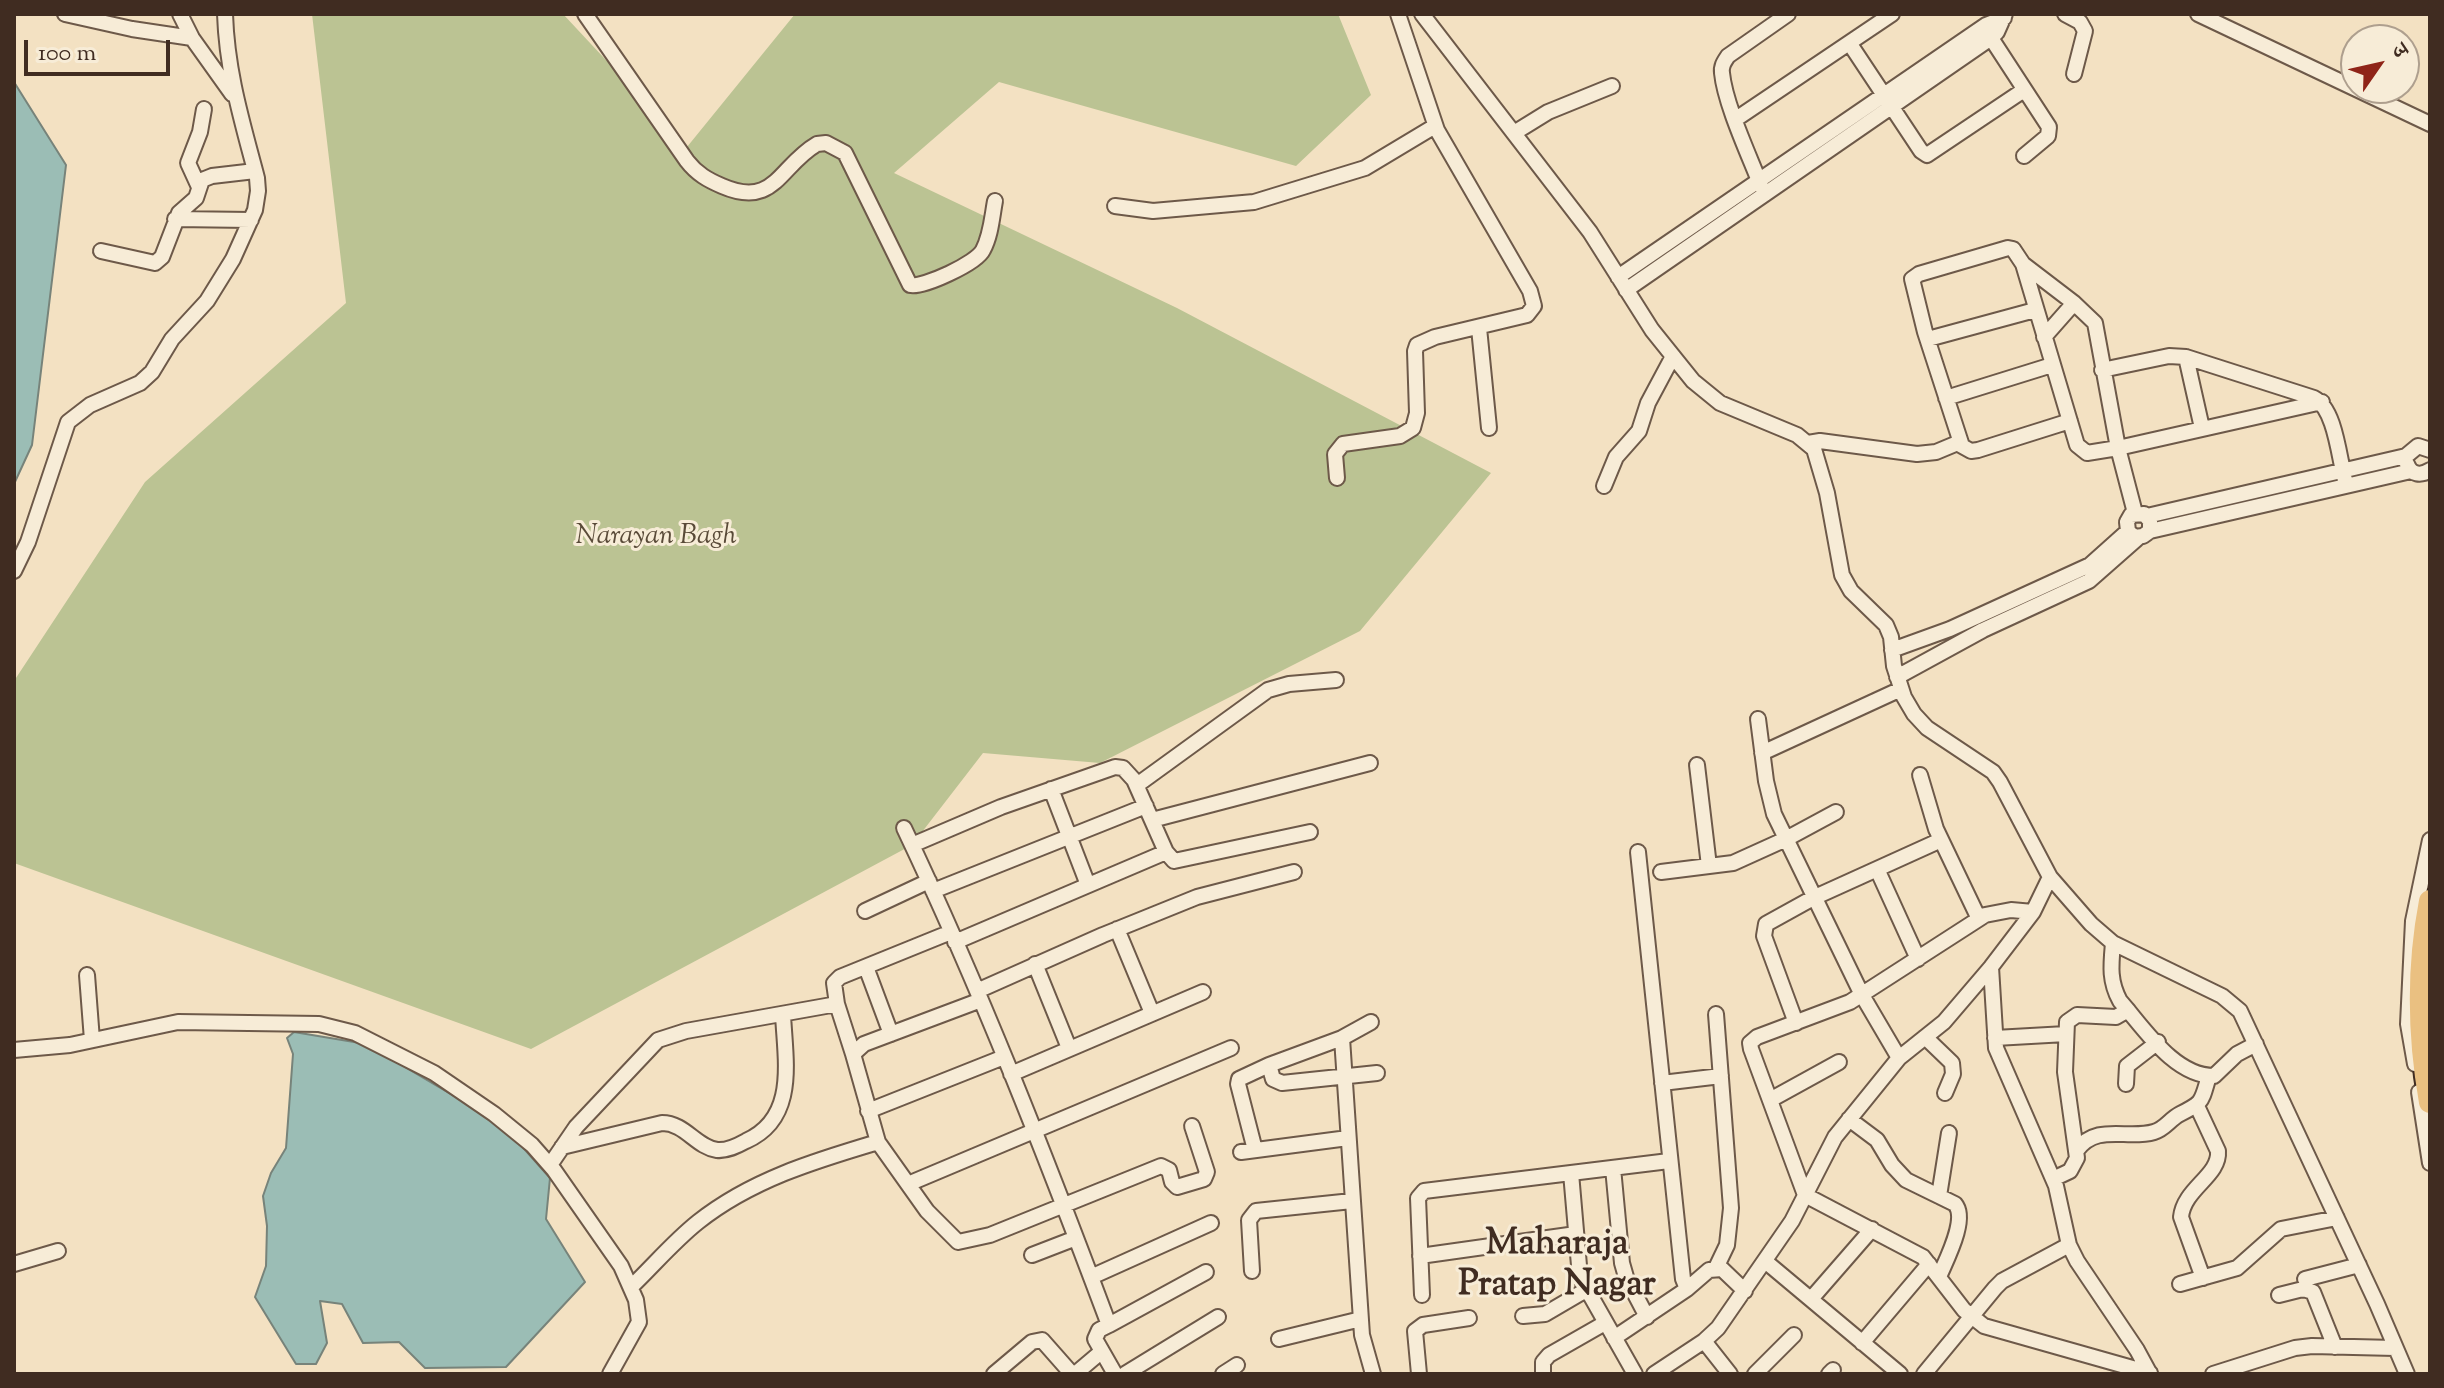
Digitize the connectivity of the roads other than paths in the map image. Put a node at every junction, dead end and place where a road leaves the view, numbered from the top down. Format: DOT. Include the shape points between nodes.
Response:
graph roads {
  1 [pos="65,14"];
  2 [pos="180,14"];
  3 [pos="225,14"];
  4 [pos="585,14"];
  5 [pos="1398,14"];
  6 [pos="1422,14"];
  7 [pos="1788,14"];
  8 [pos="1892,14"];
  9 [pos="2065,14"];
  10 [pos="2198,14"];
  11 [pos="2005,16"];
  12 [pos="192,38"];
  13 [pos="1991,38"];
  14 [pos="1850,44"];
  15 [pos="2074,74"];
  16 [pos="1612,86"];
  17 [pos="2024,90"];
  18 [pos="234,97"];
  19 [pos="1887,100"];
  20 [pos="204,109"];
  21 [pos="1736,119"];
  22 [pos="2430,124"];
  23 [pos="1435,126"];
  24 [pos="1514,133"];
  25 [pos="2024,156"];
  26 [pos="255,171"];
  27 [pos="199,187"];
  28 [pos="1761,187"];
  29 [pos="995,201"];
  30 [pos="1115,206"];
  31 [pos="175,219"];
  32 [pos="251,220"];
  33 [pos="101,251"];
  34 [pos="2023,264"];
  35 [pos="1618,277"];
  36 [pos="1626,290"];
  37 [pos="2074,303"];
  38 [pos="2035,310"];
  39 [pos="1479,328"];
  40 [pos="2044,337"];
  41 [pos="1928,339"];
  42 [pos="2186,357"];
  43 [pos="1672,358"];
  44 [pos="2052,365"];
  45 [pos="2102,370"];
  46 [pos="1946,398"];
  47 [pos="2322,402"];
  48 [pos="2070,421"];
  49 [pos="1489,428"];
  50 [pos="2202,428"];
  51 [pos="1960,442"];
  52 [pos="1808,443"];
  53 [pos="2118,448"];
  54 [pos="2429,449"];
  55 [pos="2408,463"];
  56 [pos="2430,470"];
  57 [pos="1337,478"];
  58 [pos="2344,478"];
  59 [pos="1604,486"];
  60 [pos="2140,525"];
  61 [pos="14,571"];
  62 [pos="1981,624"];
  63 [pos="1892,650"];
  64 [pos="1336,680"];
  65 [pos="1899,683"];
  66 [pos="1758,719"];
  67 [pos="1762,753"];
  68 [pos="1370,763"];
  69 [pos="1697,765"];
  70 [pos="1920,775"];
  71 [pos="1137,785"];
  72 [pos="1051,789"];
  73 [pos="1836,812"];
  74 [pos="1149,813"];
  75 [pos="904,828"];
  76 [pos="1310,832"];
  77 [pos="1069,837"];
  78 [pos="1786,839"];
  79 [pos="1941,840"];
  80 [pos="2430,840"];
  81 [pos="912,845"];
  82 [pos="1166,852"];
  83 [pos="1638,852"];
  84 [pos="1709,866"];
  85 [pos="1877,869"];
  86 [pos="1294,872"];
  87 [pos="1661,872"];
  88 [pos="2050,877"];
  89 [pos="1088,885"];
  90 [pos="931,886"];
  91 [pos="1813,898"];
  92 [pos="2430,901"];
  93 [pos="865,911"];
  94 [pos="2033,912"];
  95 [pos="1979,919"];
  96 [pos="1117,929"];
  97 [pos="953,937"];
  98 [pos="2113,943"];
  99 [pos="1918,959"];
  100 [pos="1035,964"];
  101 [pos="866,967"];
  102 [pos="1991,967"];
  103 [pos="87,975"];
  104 [pos="1203,992"];
  105 [pos="979,995"];
  106 [pos="1862,995"];
  107 [pos="837,1004"];
  108 [pos="2128,1010"];
  109 [pos="1152,1013"];
  110 [pos="783,1014"];
  111 [pos="1716,1014"];
  112 [pos="1371,1022"];
  113 [pos="1796,1023"];
  114 [pos="891,1034"];
  115 [pos="2066,1034"];
  116 [pos="1925,1037"];
  117 [pos="1342,1038"];
  118 [pos="1995,1038"];
  119 [pos="92,1040"];
  120 [pos="2158,1042"];
  121 [pos="2256,1044"];
  122 [pos="1069,1048"];
  123 [pos="1231,1048"];
  124 [pos="14,1050"];
  125 [pos="853,1054"];
  126 [pos="1004,1057"];
  127 [pos="1899,1058"];
  128 [pos="1839,1062"];
  129 [pos="1269,1065"];
  130 [pos="1377,1073"];
  131 [pos="1011,1074"];
  132 [pos="1344,1076"];
  133 [pos="1721,1076"];
  134 [pos="2209,1076"];
  135 [pos="1662,1083"];
  136 [pos="2126,1084"];
  137 [pos="1945,1093"];
  138 [pos="1770,1100"];
  139 [pos="2430,1102"];
  140 [pos="2197,1106"];
  141 [pos="868,1111"];
  142 [pos="1849,1119"];
  143 [pos="1192,1126"];
  144 [pos="1035,1133"];
  145 [pos="1949,1133"];
  146 [pos="1348,1138"];
  147 [pos="878,1142"];
  148 [pos="562,1147"];
  149 [pos="2077,1150"];
  150 [pos="1669,1161"];
  151 [pos="2430,1163"];
  152 [pos="550,1165"];
  153 [pos="1613,1168"];
  154 [pos="1571,1173"];
  155 [pos="2053,1179"];
  156 [pos="908,1184"];
  157 [pos="1805,1195"];
  158 [pos="1939,1196"];
  159 [pos="1352,1201"];
  160 [pos="1064,1205"];
  161 [pos="2337,1218"];
  162 [pos="1211,1223"];
  163 [pos="1872,1229"];
  164 [pos="1576,1234"];
  165 [pos="1076,1238"];
  166 [pos="2069,1245"];
  167 [pos="58,1251"];
  168 [pos="1032,1255"];
  169 [pos="1420,1256"];
  170 [pos="1765,1261"];
  171 [pos="14,1264"];
  172 [pos="1929,1264"];
  173 [pos="2359,1265"];
  174 [pos="1716,1268"];
  175 [pos="1252,1271"];
  176 [pos="1206,1272"];
  177 [pos="1091,1277"];
  178 [pos="1939,1277"];
  179 [pos="2203,1278"];
  180 [pos="2305,1279"];
  181 [pos="2180,1284"];
  182 [pos="631,1287"];
  183 [pos="1687,1289"];
  184 [pos="1586,1290"];
  185 [pos="1745,1291"];
  186 [pos="1422,1295"];
  187 [pos="2279,1295"];
  188 [pos="1811,1299"];
  189 [pos="1523,1316"];
  190 [pos="1218,1317"];
  191 [pos="1647,1317"];
  192 [pos="1971,1317"];
  193 [pos="1469,1318"];
  194 [pos="1361,1319"];
  195 [pos="1605,1323"];
  196 [pos="1109,1325"];
  197 [pos="1794,1335"];
  198 [pos="1614,1338"];
  199 [pos="1279,1339"];
  200 [pos="1704,1341"];
  201 [pos="1862,1343"];
  202 [pos="2335,1347"];
  203 [pos="2395,1348"];
  204 [pos="1101,1352"];
  205 [pos="1237,1365"];
  206 [pos="1895,1372"];
  207 [pos="2150,1373"];
  208 [pos="610,1374"];
  209 [pos="994,1374"];
  210 [pos="1073,1374"];
  211 [pos="1115,1374"];
  212 [pos="1125,1374"];
  213 [pos="1223,1374"];
  214 [pos="1373,1374"];
  215 [pos="1419,1374"];
  216 [pos="1542,1374"];
  217 [pos="1635,1374"];
  218 [pos="1654,1374"];
  219 [pos="1730,1374"];
  220 [pos="1755,1374"];
  221 [pos="1924,1374"];
  222 [pos="2213,1374"];
  223 [pos="2407,1374"];
  1 -- 12 [label="street"];
  2 -- 12 [label="street"];
  3 -- 18 [label="street"];
  4 -- 29 [label="street" via="702,177 750,194 771,185 817,144 845,153 910,285 926,284 979,256"];
  5 -- 23 [label="street"];
  6 -- 24 [label="street"];
  7 -- 21 [label="street" via="1722,65"];
  8 -- 14 [label="street"];
  9 -- 15 [label="street" via="2085,31"];
  10 -- 22 [label="street"];
  11 -- 13 [label="street"];
  11 -- 19 [label="street"];
  12 -- 18 [label="street"];
  13 -- 17 [label="street"];
  13 -- 19 [label="street"];
  14 -- 19 [label="street"];
  14 -- 21 [label="street"];
  16 -- 24 [label="street" via="1548,112"];
  17 -- 19 [label="street" via="1929,155"];
  17 -- 25 [label="street" via="2049,127 2048,136"];
  18 -- 26 [label="street"];
  19 -- 28 [label="street"];
  20 -- 27 [label="street" via="188,163"];
  21 -- 28 [label="street"];
  23 -- 30 [label="street" via="1365,168 1254,202 1153,211"];
  23 -- 39 [label="street" via="1535,300 1527,315"];
  24 -- 35 [label="street"];
  26 -- 27 [label="street" via="206,178"];
  26 -- 32 [label="street" via="258,191"];
  27 -- 31 [label="street" via="196,198"];
  28 -- 35 [label="street"];
  28 -- 36 [label="street"];
  31 -- 32 [label="street"];
  31 -- 33 [label="street" via="155,263"];
  32 -- 61 [label="street" via="207,301 172,339 152,372 68,422"];
  34 -- 37 [label="street"];
  34 -- 38 [label="street"];
  34 -- 41 [label="street" via="2008,248 1914,277 1911,283"];
  35 -- 36 [label="street"];
  36 -- 43 [label="street"];
  37 -- 40 [label="street"];
  37 -- 45 [label="street" via="2095,323"];
  38 -- 40 [label="street"];
  38 -- 41 [label="street"];
  39 -- 49 [label="street"];
  39 -- 57 [label="street" via="1417,345 1413,428 1400,436 1343,444 1335,454"];
  40 -- 44 [label="street"];
  41 -- 46 [label="street"];
  42 -- 45 [label="street"];
  42 -- 47 [label="street"];
  42 -- 50 [label="street"];
  43 -- 52 [label="street" via="1720,403"];
  43 -- 59 [label="street" via="1639,431 1616,457"];
  44 -- 46 [label="street"];
  44 -- 48 [label="street"];
  45 -- 53 [label="street"];
  46 -- 51 [label="street"];
  47 -- 50 [label="street"];
  47 -- 58 [label="street"];
  48 -- 51 [label="street" via="1971,451"];
  48 -- 53 [label="street" via="2082,451"];
  50 -- 53 [label="street"];
  51 -- 52 [label="street" via="1929,454"];
  52 -- 63 [label="street" via="1820,464 1842,575 1886,625"];
  53 -- 60 [label="street"];
  54 -- 55 [label="street" via="2413,448"];
  55 -- 56 [label="street" via="2420,474"];
  55 -- 58 [label="street"];
  58 -- 60 [label="street"];
  60 -- 62 [label="street" via="2093,571"];
  62 -- 63 [label="street"];
  62 -- 65 [label="street"];
  63 -- 65 [label="street"];
  64 -- 71 [label="street" via="1268,690"];
  65 -- 67 [label="street"];
  65 -- 88 [label="street" via="1927,728 1982,763 2000,782"];
  66 -- 67 [label="street"];
  67 -- 78 [label="street" via="1769,797"];
  68 -- 74 [label="street"];
  69 -- 84 [label="street"];
  70 -- 79 [label="street"];
  71 -- 72 [label="street" via="1123,768 1115,767"];
  71 -- 74 [label="street"];
  72 -- 77 [label="street"];
  72 -- 81 [label="street"];
  73 -- 78 [label="street"];
  74 -- 77 [label="street"];
  74 -- 82 [label="street"];
  75 -- 81 [label="street"];
  76 -- 82 [label="street" via="1180,861"];
  77 -- 89 [label="street"];
  77 -- 90 [label="street"];
  78 -- 84 [label="street" via="1733,863"];
  78 -- 91 [label="street"];
  79 -- 85 [label="street"];
  79 -- 95 [label="street"];
  80 -- 151 [label="street" via="2413,921 2408,1024"];
  81 -- 90 [label="street"];
  82 -- 89 [label="street"];
  83 -- 135 [label="street"];
  84 -- 87 [label="street"];
  85 -- 91 [label="street"];
  85 -- 99 [label="street"];
  86 -- 96 [label="street" via="1197,897"];
  88 -- 94 [label="street"];
  88 -- 98 [label="street"];
  89 -- 97 [label="street"];
  90 -- 93 [label="street"];
  90 -- 97 [label="street"];
  91 -- 106 [label="street"];
  91 -- 113 [label="street" via="1763,930"];
  92 -- 139 [label="highway" via="2419,1012"];
  94 -- 95 [label="street" via="1997,911"];
  94 -- 102 [label="street"];
  95 -- 99 [label="street"];
  96 -- 100 [label="street"];
  96 -- 109 [label="street"];
  97 -- 101 [label="street"];
  97 -- 105 [label="street"];
  98 -- 108 [label="street" via="2112,983"];
  98 -- 121 [label="street" via="2233,1002"];
  99 -- 106 [label="street"];
  100 -- 105 [label="street"];
  100 -- 122 [label="street"];
  101 -- 107 [label="street" via="834,983"];
  101 -- 114 [label="street"];
  102 -- 116 [label="street"];
  102 -- 118 [label="street"];
  103 -- 119 [label="street"];
  104 -- 109 [label="street"];
  105 -- 114 [label="street"];
  105 -- 126 [label="street"];
  106 -- 113 [label="street"];
  106 -- 127 [label="street"];
  107 -- 110 [label="street"];
  107 -- 125 [label="street"];
  108 -- 115 [label="street" via="2116,1017 2073,1016"];
  108 -- 120 [label="street"];
  109 -- 122 [label="street"];
  110 -- 148 [label="street" via="658,1040"];
  110 -- 148 [label="street" via="784,1096 772,1123 754,1138 712,1149 680,1127 662,1123"];
  111 -- 133 [label="street"];
  112 -- 117 [label="street"];
  113 -- 138 [label="street" via="1750,1043"];
  114 -- 125 [label="street"];
  115 -- 118 [label="street"];
  115 -- 149 [label="street" via="2065,1072"];
  116 -- 127 [label="street"];
  116 -- 137 [label="street" via="1952,1063"];
  117 -- 129 [label="street"];
  117 -- 132 [label="street"];
  118 -- 155 [label="street" via="2000,1062"];
  119 -- 124 [label="street"];
  119 -- 152 [label="street" via="200,1021 335,1027 434,1073 519,1132"];
  120 -- 134 [label="street" via="2172,1059"];
  120 -- 136 [label="street" via="2127,1066"];
  121 -- 134 [label="street"];
  121 -- 161 [label="street"];
  122 -- 131 [label="street"];
  123 -- 144 [label="street"];
  125 -- 141 [label="street"];
  126 -- 131 [label="street"];
  126 -- 141 [label="street"];
  127 -- 142 [label="street"];
  128 -- 138 [label="street"];
  129 -- 132 [label="street" via="1277,1082"];
  129 -- 146 [label="street" via="1242,1076 1238,1084 1248,1151"];
  130 -- 132 [label="street"];
  131 -- 144 [label="street"];
  132 -- 146 [label="street"];
  133 -- 135 [label="street"];
  133 -- 174 [label="street" via="1731,1208 1727,1245"];
  134 -- 140 [label="street"];
  135 -- 150 [label="street"];
  138 -- 157 [label="street"];
  140 -- 149 [label="street" via="2155,1132 2100,1134"];
  140 -- 179 [label="street" via="2219,1158 2182,1206 2181,1217"];
  141 -- 147 [label="street"];
  142 -- 157 [label="street"];
  142 -- 158 [label="street" via="1877,1140 1906,1180"];
  143 -- 160 [label="street" via="1207,1172 1204,1179 1177,1187 1161,1166"];
  144 -- 156 [label="street"];
  144 -- 160 [label="street"];
  145 -- 158 [label="street"];
  146 -- 159 [label="street"];
  147 -- 156 [label="street"];
  147 -- 182 [label="street" via="764,1182 697,1222"];
  148 -- 152 [label="street"];
  149 -- 155 [label="street" via="2070,1171"];
  150 -- 153 [label="street"];
  150 -- 183 [label="street"];
  152 -- 182 [label="street"];
  153 -- 154 [label="street"];
  153 -- 191 [label="street" via="1622,1263"];
  154 -- 164 [label="street"];
  154 -- 169 [label="street" via="1424,1191 1418,1198"];
  155 -- 166 [label="street"];
  156 -- 160 [label="street" via="958,1242"];
  157 -- 163 [label="street"];
  157 -- 170 [label="street"];
  158 -- 178 [label="street" via="1955,1204 1960,1215"];
  159 -- 175 [label="street" via="1256,1211 1249,1220"];
  159 -- 194 [label="street"];
  160 -- 165 [label="street"];
  161 -- 173 [label="street"];
  161 -- 179 [label="street" via="2281,1229 2237,1268"];
  162 -- 177 [label="street"];
  163 -- 172 [label="street"];
  163 -- 188 [label="street"];
  164 -- 169 [label="street"];
  164 -- 184 [label="street"];
  165 -- 168 [label="street"];
  165 -- 177 [label="street"];
  166 -- 192 [label="street" via="2002,1281"];
  166 -- 207 [label="street"];
  167 -- 171 [label="street"];
  169 -- 186 [label="street"];
  170 -- 185 [label="street"];
  170 -- 188 [label="street"];
  172 -- 178 [label="street"];
  172 -- 201 [label="street"];
  173 -- 180 [label="street"];
  173 -- 203 [label="street"];
  174 -- 183 [label="street"];
  174 -- 185 [label="street" via="1729,1273"];
  176 -- 196 [label="street"];
  177 -- 196 [label="street"];
  178 -- 192 [label="street"];
  179 -- 181 [label="street"];
  182 -- 208 [label="street" via="639,1322"];
  183 -- 191 [label="street"];
  184 -- 189 [label="street" via="1545,1314"];
  184 -- 195 [label="street"];
  185 -- 200 [label="street"];
  187 -- 202 [label="street" via="2313,1292"];
  188 -- 201 [label="street"];
  190 -- 212 [label="street"];
  191 -- 198 [label="street"];
  192 -- 207 [label="street" via="1984,1326"];
  192 -- 221 [label="street"];
  193 -- 215 [label="street" via="1415,1331"];
  194 -- 199 [label="street"];
  194 -- 214 [label="street"];
  195 -- 198 [label="street"];
  195 -- 216 [label="street" via="1549,1355"];
  196 -- 204 [label="street" via="1096,1334"];
  197 -- 220 [label="street"];
  198 -- 217 [label="street"];
  200 -- 218 [label="street"];
  200 -- 219 [label="street"];
  201 -- 206 [label="street"];
  202 -- 203 [label="street"];
  202 -- 222 [label="street" via="2295,1348"];
  203 -- 223 [label="street"];
  204 -- 210 [label="street"];
  204 -- 211 [label="street"];
  205 -- 213 [label="street"];
  209 -- 210 [label="street" via="1032,1342 1042,1340"];
}
